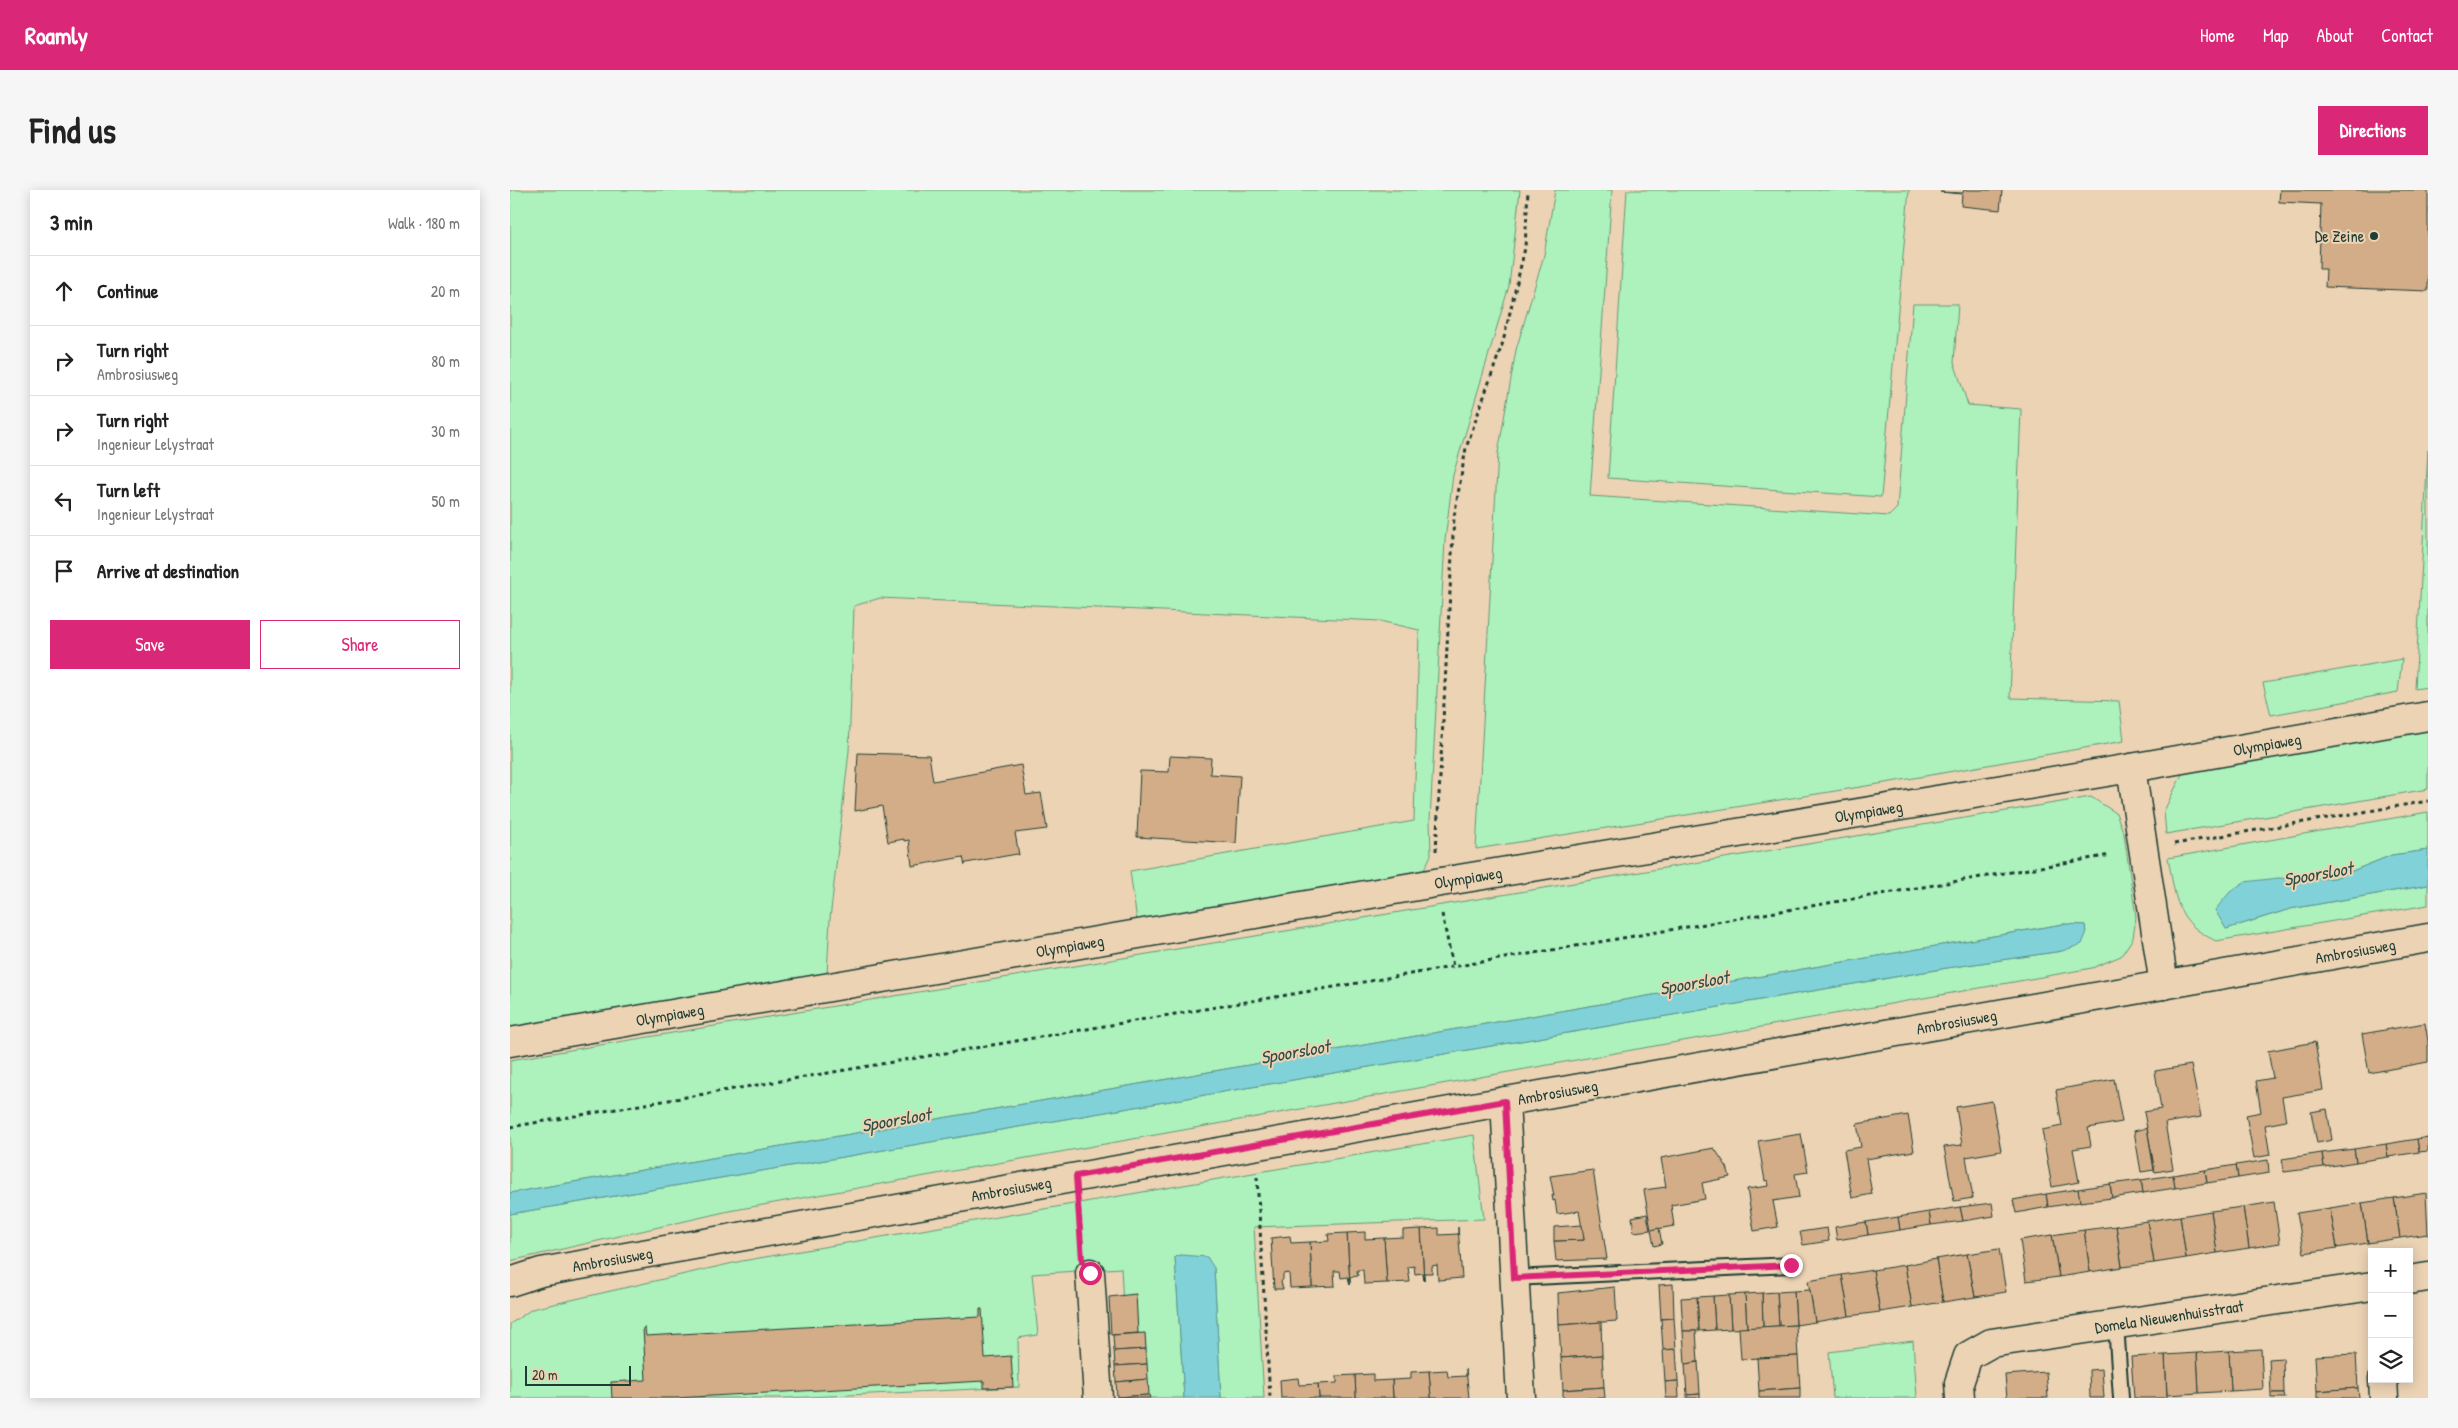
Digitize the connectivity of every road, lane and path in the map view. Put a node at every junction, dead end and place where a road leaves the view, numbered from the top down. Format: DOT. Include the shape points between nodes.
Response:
graph roads {
  1 [pos="1528,190"];
  2 [pos="2428,716"];
  3 [pos="2131,768"];
  4 [pos="2428,801"];
  5 [pos="2143,849"];
  6 [pos="1435,883"];
  7 [pos="2428,938"];
  8 [pos="1453,966"];
  9 [pos="2164,985"];
  10 [pos="510,1042"];
  11 [pos="1505,1101"];
  12 [pos="510,1127"];
  13 [pos="1255,1145"];
  14 [pos="1076,1176"];
  15 [pos="1791,1265"];
  16 [pos="1090,1273"];
  17 [pos="1514,1278"];
  18 [pos="2428,1278"];
  19 [pos="2413,1280"];
  20 [pos="510,1282"];
  21 [pos="2368,1287"];
  22 [pos="2116,1324"];
  23 [pos="2383,1383"];
  24 [pos="1098,1398"];
  25 [pos="1270,1398"];
  26 [pos="1521,1398"];
  27 [pos="1960,1398"];
  28 [pos="2121,1398"];
  29 [pos="2384,1398"];
  1 -- 6 [label="path" via="1525,248 1503,342 1466,448 1454,516"];
  2 -- 3 [label="street, Olympiaweg"];
  3 -- 5 [label="street"];
  3 -- 6 [label="street, Olympiaweg"];
  4 -- 5 [label="path"];
  5 -- 8 [label="path"];
  5 -- 9 [label="street"];
  6 -- 8 [label="path"];
  6 -- 10 [label="street, Olympiaweg"];
  7 -- 9 [label="street, Ambrosiusweg"];
  8 -- 12 [label="path"];
  9 -- 11 [label="street, Ambrosiusweg"];
  11 -- 13 [label="street, Ambrosiusweg"];
  11 -- 17 [label="street"];
  13 -- 14 [label="street, Ambrosiusweg"];
  13 -- 25 [label="path"];
  14 -- 16 [label="path" via="1082,1260"];
  14 -- 20 [label="street, Ambrosiusweg" via="541,1272"];
  15 -- 17 [label="lane"];
  16 -- 24 [label="street"];
  17 -- 26 [label="street"];
  18 -- 19 [label="street"];
  21 -- 22 [label="street, Domela Nieuwenhuisstraat"];
  22 -- 27 [label="street, Domela Nieuwenhuisstraat" via="1991,1343 1968,1356 1959,1383"];
  22 -- 28 [label="lane"];
  23 -- 29 [label="street"];
}
